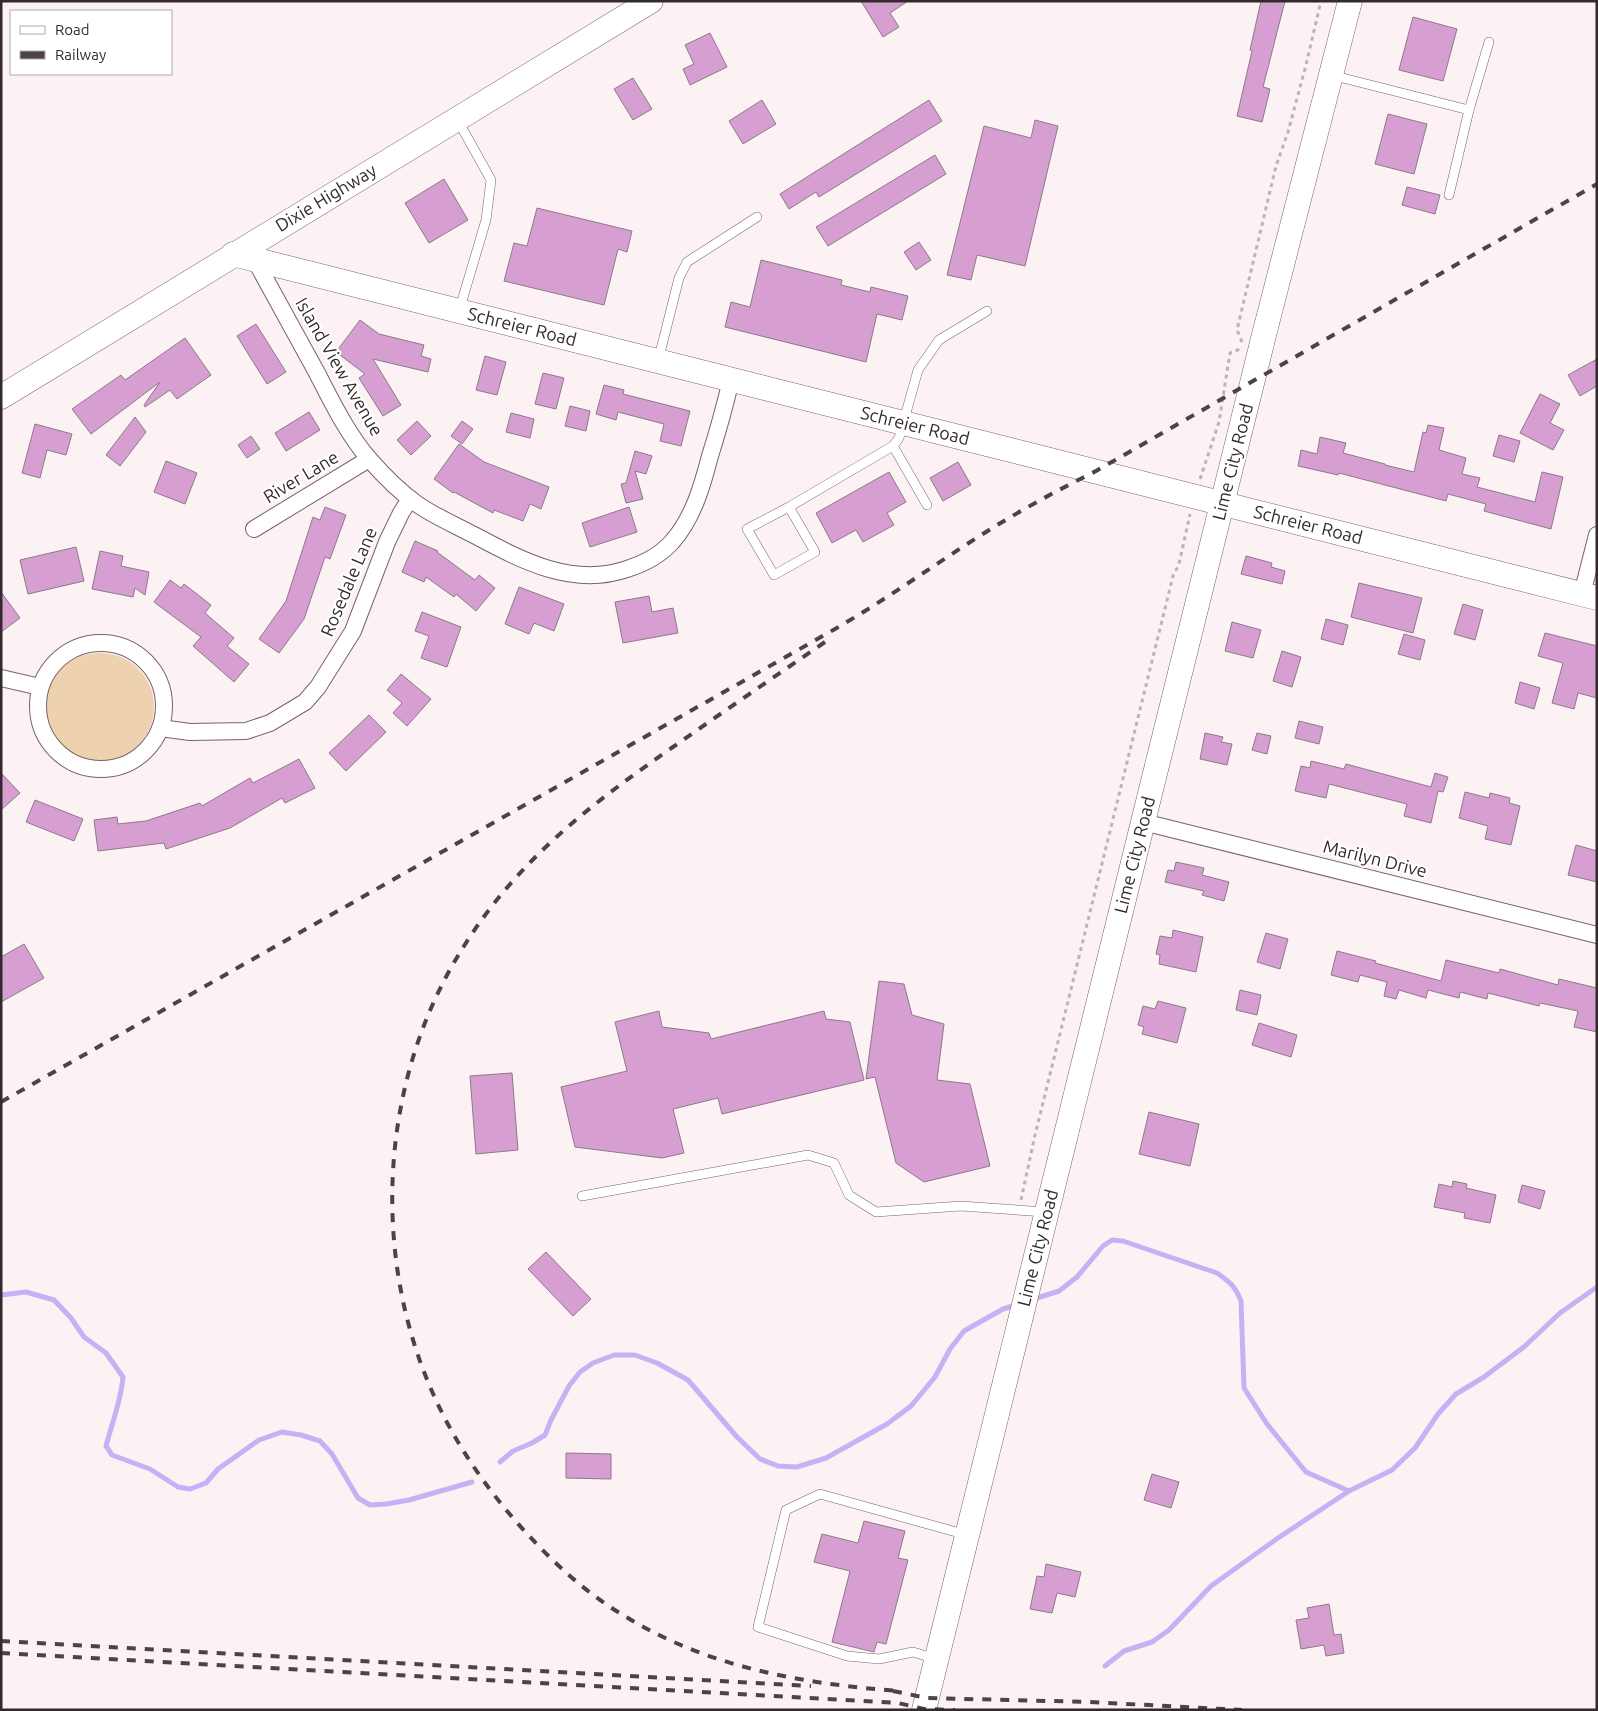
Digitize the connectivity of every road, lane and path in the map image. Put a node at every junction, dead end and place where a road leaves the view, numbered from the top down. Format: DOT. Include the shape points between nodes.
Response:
graph roads {
  1 [pos="651,1"];
  2 [pos="1321,1"];
  3 [pos="1350,1"];
  4 [pos="1489,42"];
  5 [pos="1331,75"];
  6 [pos="1469,110"];
  7 [pos="457,119"];
  8 [pos="1449,195"];
  9 [pos="757,217"];
  10 [pos="244,257"];
  11 [pos="459,311"];
  12 [pos="988,311"];
  13 [pos="658,361"];
  14 [pos="731,380"];
  15 [pos="1,397"];
  16 [pos="904,423"];
  17 [pos="893,446"];
  18 [pos="369,459"];
  19 [pos="1194,496"];
  20 [pos="410,499"];
  21 [pos="1223,504"];
  22 [pos="927,505"];
  23 [pos="789,507"];
  24 [pos="254,529"];
  25 [pos="1597,535"];
  26 [pos="1589,596"];
  27 [pos="1,678"];
  28 [pos="40,687"];
  29 [pos="160,728"];
  30 [pos="1143,822"];
  31 [pos="1597,935"];
  32 [pos="582,1196"];
  33 [pos="1019,1210"];
  34 [pos="1047,1212"];
  35 [pos="967,1535"];
  36 [pos="937,1659"];
  37 [pos="924,1710"];
  1 -- 7 [label="street, Dixie Highway"];
  2 -- 19 [label="path" via="1276,166 1237,330 1245,347 1230,353 1219,422"];
  3 -- 5 [label="street, Lime City Road"];
  4 -- 6 [label="lane"];
  5 -- 6 [label="lane"];
  5 -- 21 [label="street, Lime City Road"];
  6 -- 8 [label="lane"];
  7 -- 10 [label="street, Dixie Highway"];
  7 -- 11 [label="lane" via="491,180 486,220"];
  9 -- 13 [label="lane" via="688,262 679,278"];
  10 -- 11 [label="street, Schreier Road"];
  10 -- 15 [label="street, Dixie Highway"];
  10 -- 18 [label="street, Island View Avenue"];
  11 -- 13 [label="street, Schreier Road"];
  12 -- 16 [label="lane" via="939,340 918,370"];
  13 -- 14 [label="street, Schreier Road"];
  14 -- 16 [label="street, Schreier Road"];
  14 -- 20 [label="street, Island View Avenue" via="699,495 688,520 673,541 642,564 616,573 591,576 554,571 496,546"];
  16 -- 17 [label="lane"];
  16 -- 19 [label="street, Schreier Road"];
  17 -- 22 [label="lane"];
  17 -- 23 [label="lane"];
  18 -- 20 [label="street, Island View Avenue"];
  18 -- 24 [label="street, River Lane"];
  19 -- 21 [label="street, Schreier Road"];
  19 -- 33 [label="path" via="1037,1126"];
  20 -- 29 [label="street, Rosedale Lane" via="387,542 353,631 318,687 304,702 270,723 246,730 190,732"];
  21 -- 26 [label="street, Schreier Road"];
  21 -- 30 [label="street, Lime City Road"];
  23 -- 23 [label="lane" via="747,529 774,576 815,552"];
  25 -- 26 [label="street"];
  27 -- 28 [label="street"];
  28 -- 29 [label="street" via="38,717 49,742 67,760 79,765 104,769 130,762 151,744"];
  28 -- 29 [label="street" via="62,656 72,650 84,645 121,647 137,655 157,678 164,712"];
  30 -- 31 [label="street, Marilyn Drive"];
  30 -- 34 [label="street, Lime City Road"];
  32 -- 33 [label="lane" via="808,1155 834,1163 849,1195 876,1212 961,1206"];
  33 -- 34 [label="lane"];
  34 -- 35 [label="street, Lime City Road"];
  35 -- 36 [label="street, Lime City Road"];
  35 -- 36 [label="lane" via="820,1494 786,1510 758,1627 847,1656 879,1659 913,1652"];
  36 -- 37 [label="street, Lime City Road"];
}
